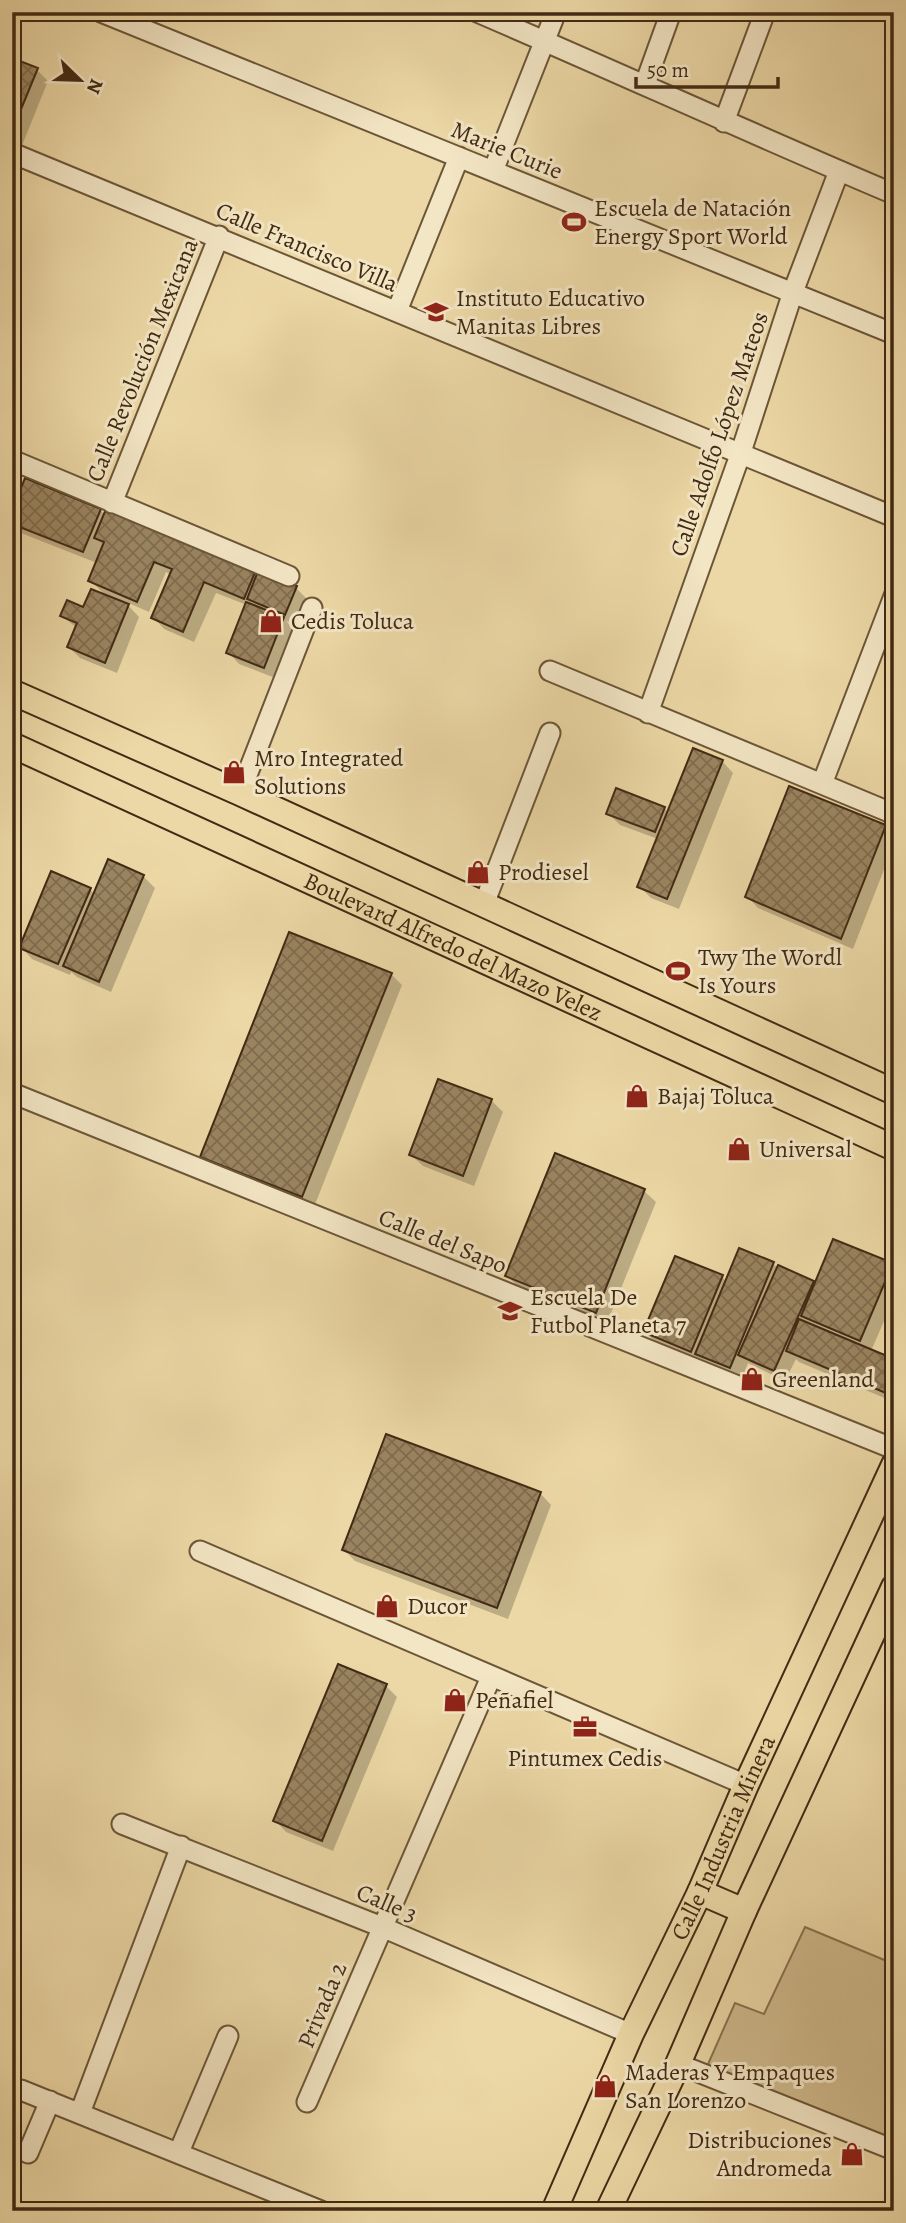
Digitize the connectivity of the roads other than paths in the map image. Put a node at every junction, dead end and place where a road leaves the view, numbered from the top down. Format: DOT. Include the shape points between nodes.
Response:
graph roads {
  1 [pos="101,12"];
  2 [pos="477,12"];
  3 [pos="556,12"];
  4 [pos="671,12"];
  5 [pos="765,12"];
  6 [pos="546,42"];
  7 [pos="645,84"];
  8 [pos="724,122"];
  9 [pos="12,153"];
  10 [pos="460,157"];
  11 [pos="493,171"];
  12 [pos="839,171"];
  13 [pos="894,194"];
  14 [pos="219,236"];
  15 [pos="793,292"];
  16 [pos="397,311"];
  17 [pos="894,334"];
  18 [pos="740,455"];
  19 [pos="12,460"];
  20 [pos="112,503"];
  21 [pos="894,517"];
  22 [pos="289,576"];
  23 [pos="894,596"];
  24 [pos="312,608"];
  25 [pos="550,671"];
  26 [pos="12,692"];
  27 [pos="648,713"];
  28 [pos="550,733"];
  29 [pos="12,745"];
  30 [pos="822,784"];
  31 [pos="240,793"];
  32 [pos="894,814"];
  33 [pos="484,904"];
  34 [pos="894,1092"];
  35 [pos="12,1093"];
  36 [pos="894,1148"];
  37 [pos="894,1449"];
  38 [pos="894,1465"];
  39 [pos="200,1551"];
  40 [pos="894,1587"];
  41 [pos="491,1677"];
  42 [pos="746,1785"];
  43 [pos="122,1824"];
  44 [pos="181,1846"];
  45 [pos="700,1892"];
  46 [pos="744,1911"];
  47 [pos="382,1927"];
  48 [pos="631,2034"];
  49 [pos="228,2036"];
  50 [pos="678,2064"];
  51 [pos="21,2090"];
  52 [pos="50,2101"];
  53 [pos="307,2102"];
  54 [pos="80,2113"];
  55 [pos="894,2150"];
  56 [pos="28,2152"];
  57 [pos="179,2152"];
  58 [pos="321,2211"];
  59 [pos="554,2211"];
  60 [pos="608,2211"];
  1 -- 10 [label="street, Marie Curie"];
  2 -- 6 [label="street"];
  3 -- 6 [label="street"];
  4 -- 7 [label="street"];
  5 -- 8 [label="street"];
  6 -- 7 [label="street"];
  6 -- 11 [label="street"];
  7 -- 8 [label="street"];
  8 -- 12 [label="street"];
  9 -- 14 [label="street, Calle Francisco Villa"];
  10 -- 11 [label="street, Marie Curie"];
  10 -- 16 [label="street"];
  11 -- 15 [label="street, Marie Curie"];
  12 -- 13 [label="street"];
  12 -- 15 [label="street, Calle Adolfo López Mateos"];
  14 -- 16 [label="street, Calle Francisco Villa"];
  14 -- 20 [label="street, Calle Revolución Mexicana"];
  15 -- 17 [label="street, Marie Curie"];
  15 -- 18 [label="street, Calle Adolfo López Mateos"];
  16 -- 18 [label="street, Calle Francisco Villa"];
  18 -- 21 [label="street, Calle Francisco Villa"];
  18 -- 27 [label="street, Calle Adolfo López Mateos"];
  19 -- 20 [label="street"];
  20 -- 22 [label="street"];
  23 -- 30 [label="street"];
  24 -- 31 [label="street"];
  25 -- 27 [label="street"];
  26 -- 31 [label="main road, Boulevard Alfredo del Mazo Velez"];
  27 -- 30 [label="street"];
  28 -- 33 [label="street"];
  29 -- 36 [label="main road, Boulevard Alfredo del Mazo Velez"];
  30 -- 32 [label="street"];
  31 -- 33 [label="main road, Boulevard Alfredo del Mazo Velez"];
  33 -- 34 [label="main road, Boulevard Alfredo del Mazo Velez"];
  35 -- 37 [label="street, Calle del Sapo"];
  38 -- 42 [label="main road, Calle Industria Minera"];
  39 -- 41 [label="street"];
  40 -- 46 [label="main road, Calle Industria Minera"];
  41 -- 42 [label="street"];
  41 -- 47 [label="street, Privada 2"];
  42 -- 45 [label="main road, Calle Industria Minera"];
  43 -- 44 [label="street, Calle 3"];
  44 -- 47 [label="street, Calle 3"];
  44 -- 54 [label="street"];
  45 -- 46 [label="main road"];
  45 -- 48 [label="main road, Calle Industria Minera"];
  46 -- 50 [label="main road, Calle Industria Minera"];
  47 -- 48 [label="street, Calle 3"];
  47 -- 53 [label="street, Privada 2"];
  48 -- 59 [label="main road, Calle Industria Minera"];
  49 -- 57 [label="street"];
  50 -- 55 [label="street"];
  50 -- 60 [label="main road, Calle Industria Minera"];
  51 -- 52 [label="street"];
  52 -- 54 [label="street"];
  52 -- 56 [label="street"];
  54 -- 57 [label="street"];
  57 -- 58 [label="street"];
}
